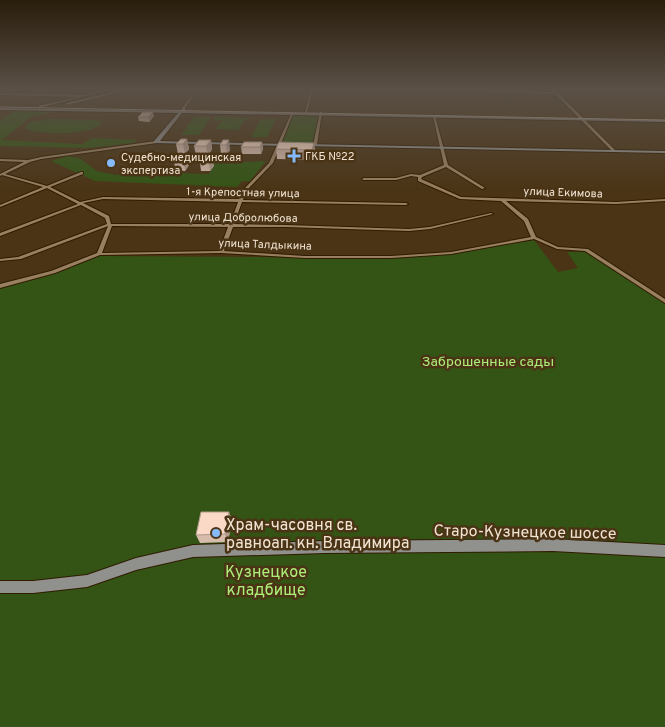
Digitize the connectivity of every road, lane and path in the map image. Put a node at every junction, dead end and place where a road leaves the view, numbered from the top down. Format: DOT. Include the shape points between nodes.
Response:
graph roads {
  1 [pos="172,123"];
  2 [pos="288,123"];
  3 [pos="319,123"];
  4 [pos="436,123"];
  5 [pos="587,123"];
  6 [pos="156,142"];
  7 [pos="279,145"];
  8 [pos="315,145"];
  9 [pos="442,148"];
  10 [pos="614,151"];
  11 [pos="665,152"];
  12 [pos="0,160"];
  13 [pos="29,161"];
  14 [pos="446,166"];
  15 [pos="82,173"];
  16 [pos="1,175"];
  17 [pos="420,176"];
  18 [pos="364,179"];
  19 [pos="47,187"];
  20 [pos="483,188"];
  21 [pos="502,199"];
  22 [pos="241,200"];
  23 [pos="665,200"];
  24 [pos="80,203"];
  25 [pos="406,204"];
  26 [pos="0,206"];
  27 [pos="491,214"];
  28 [pos="234,225"];
  29 [pos="110,226"];
  30 [pos="0,235"];
  31 [pos="534,238"];
  32 [pos="222,252"];
  33 [pos="100,254"];
  34 [pos="0,260"];
  35 [pos="0,286"];
  36 [pos="665,301"];
  37 [pos="665,551"];
  38 [pos="0,587"];
  1 -- 6 [label="main road"];
  2 -- 7 [label="street"];
  3 -- 8 [label="street"];
  4 -- 9 [label="street"];
  5 -- 10 [label="street"];
  6 -- 7 [label="main road"];
  6 -- 13 [label="street"];
  7 -- 8 [label="main road"];
  7 -- 22 [label="street" via="271,163 245,190"];
  8 -- 9 [label="main road"];
  9 -- 10 [label="main road"];
  9 -- 14 [label="street"];
  10 -- 11 [label="main road"];
  12 -- 13 [label="street"];
  13 -- 16 [label="street"];
  14 -- 17 [label="street"];
  14 -- 20 [label="street"];
  15 -- 19 [label="street"];
  16 -- 19 [label="street"];
  17 -- 18 [label="street"];
  17 -- 21 [label="street, улица Екимова" via="427,185 460,198"];
  19 -- 24 [label="street"];
  19 -- 26 [label="street"];
  21 -- 23 [label="street, улица Екимова" via="616,203"];
  21 -- 31 [label="street" via="526,220"];
  22 -- 24 [label="street, 1-я Крепостная улица" via="103,198"];
  22 -- 25 [label="street, 1-я Крепостная улица"];
  22 -- 28 [label="street"];
  24 -- 29 [label="street" via="107,216"];
  24 -- 30 [label="street, 1-я Крепостная улица"];
  27 -- 28 [label="street, улица Добролюбова" via="408,230"];
  28 -- 29 [label="street, улица Добролюбова"];
  28 -- 32 [label="street"];
  29 -- 33 [label="street"];
  29 -- 34 [label="street, улица Добролюбова" via="101,226 19,258"];
  31 -- 32 [label="street, улица Талдыкина" via="451,253 391,257"];
  31 -- 36 [label="street" via="557,248 586,250"];
  32 -- 33 [label="street, улица Талдыкина"];
  33 -- 35 [label="street, улица Талдыкина" via="53,272"];
  37 -- 38 [label="main road, Старо-Кузнецкое шоссе" via="543,545 193,551 136,564 87,581"];
}
